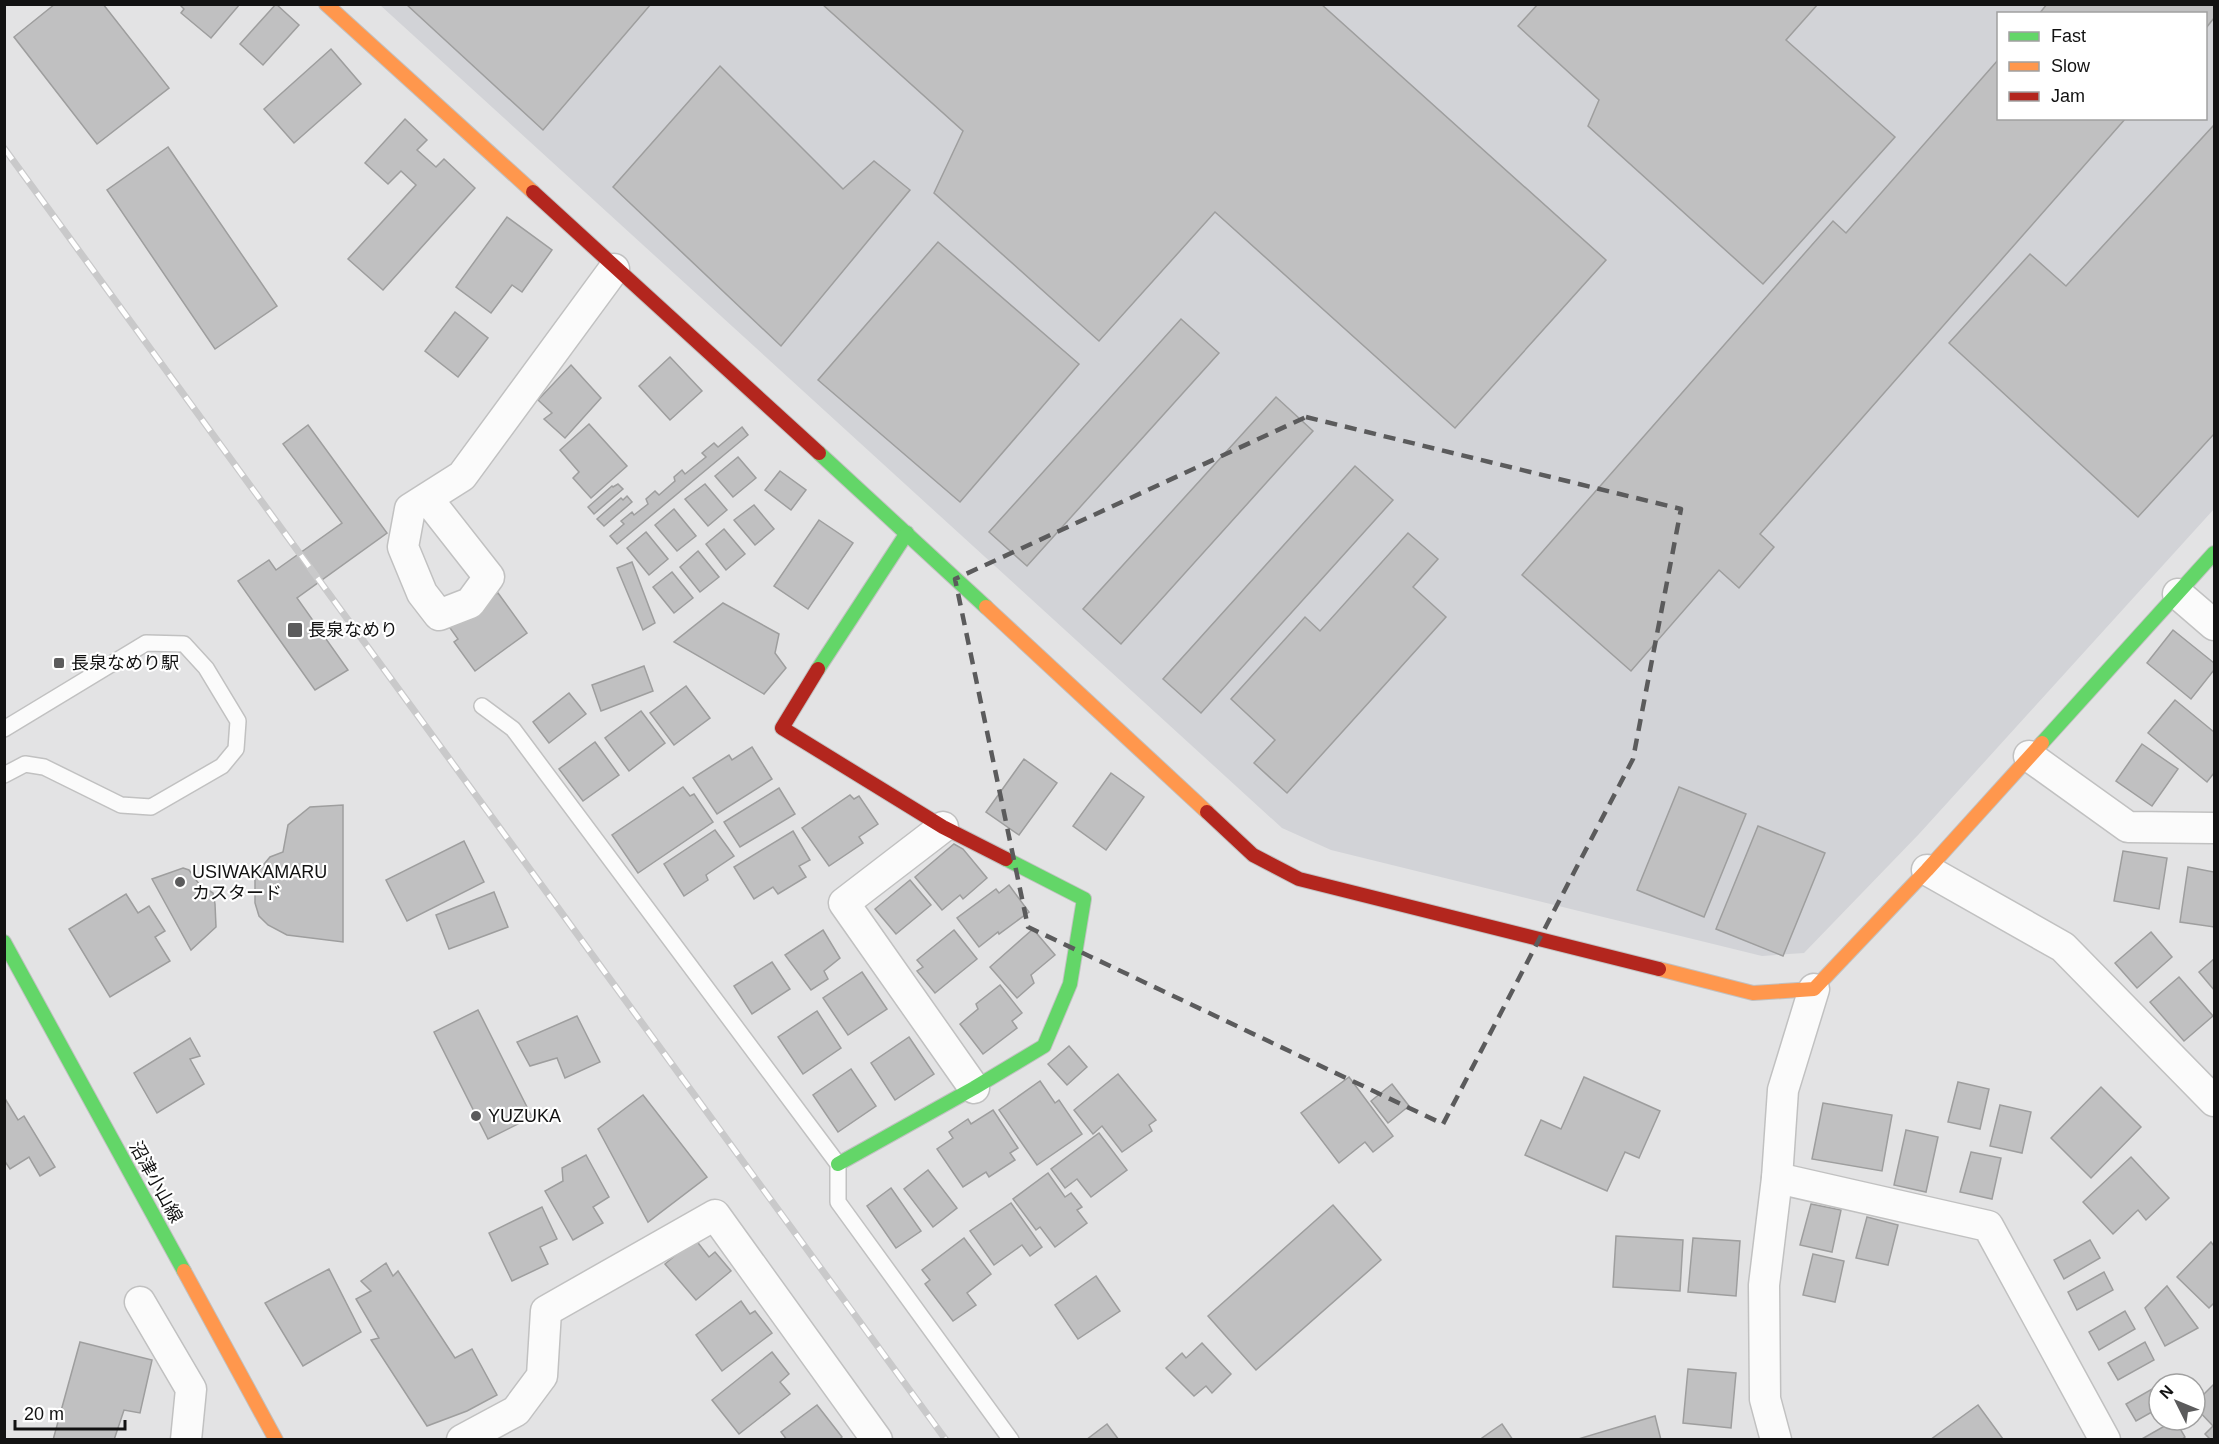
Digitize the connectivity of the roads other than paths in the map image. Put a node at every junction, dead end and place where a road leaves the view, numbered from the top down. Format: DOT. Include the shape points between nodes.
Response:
graph roads {
  1 [pos="326,4"];
  2 [pos="614,269"];
  3 [pos="427,498"];
  4 [pos="907,533"];
  5 [pos="2214,554"];
  6 [pos="2178,594"];
  7 [pos="2214,625"];
  8 [pos="482,706"];
  9 [pos="4,729"];
  10 [pos="2029,756"];
  11 [pos="4,775"];
  12 [pos="943,827"];
  13 [pos="2214,828"];
  14 [pos="1927,870"];
  15 [pos="4,942"];
  16 [pos="1814,989"];
  17 [pos="974,1088"];
  18 [pos="2214,1101"];
  19 [pos="838,1164"];
  20 [pos="1777,1178"];
  21 [pos="140,1302"];
  22 [pos="186,1440"];
  23 [pos="276,1440"];
  24 [pos="462,1440"];
  25 [pos="877,1440"];
  26 [pos="1011,1440"];
  27 [pos="1776,1440"];
  28 [pos="2105,1440"];
  1 -- 2 [label="street"];
  2 -- 3 [label="street" via="462,476"];
  2 -- 4 [label="street"];
  4 -- 12 [label="street" via="782,728"];
  4 -- 16 [label="street" via="1254,855 1299,879 1753,993"];
  5 -- 6 [label="street"];
  6 -- 7 [label="street"];
  6 -- 10 [label="street"];
  8 -- 19 [label="lane" via="513,729"];
  9 -- 11 [label="lane" via="146,643 184,644 206,668 238,721 236,749 222,766 151,807 121,805 44,767 25,764"];
  10 -- 13 [label="street" via="2128,827"];
  10 -- 14 [label="street"];
  12 -- 17 [label="street" via="844,903"];
  12 -- 17 [label="street" via="1084,899 1070,984 1044,1046"];
  14 -- 16 [label="street"];
  14 -- 18 [label="street" via="2063,947"];
  15 -- 23 [label="street, 沼津小山線"];
  16 -- 20 [label="street" via="1783,1090"];
  17 -- 19 [label="street"];
  19 -- 26 [label="lane" via="838,1202"];
  20 -- 27 [label="street" via="1764,1285 1765,1399"];
  20 -- 28 [label="street" via="1988,1226"];
  21 -- 22 [label="street" via="191,1389"];
  24 -- 25 [label="street" via="516,1411 542,1376 546,1311 715,1215"];
}
